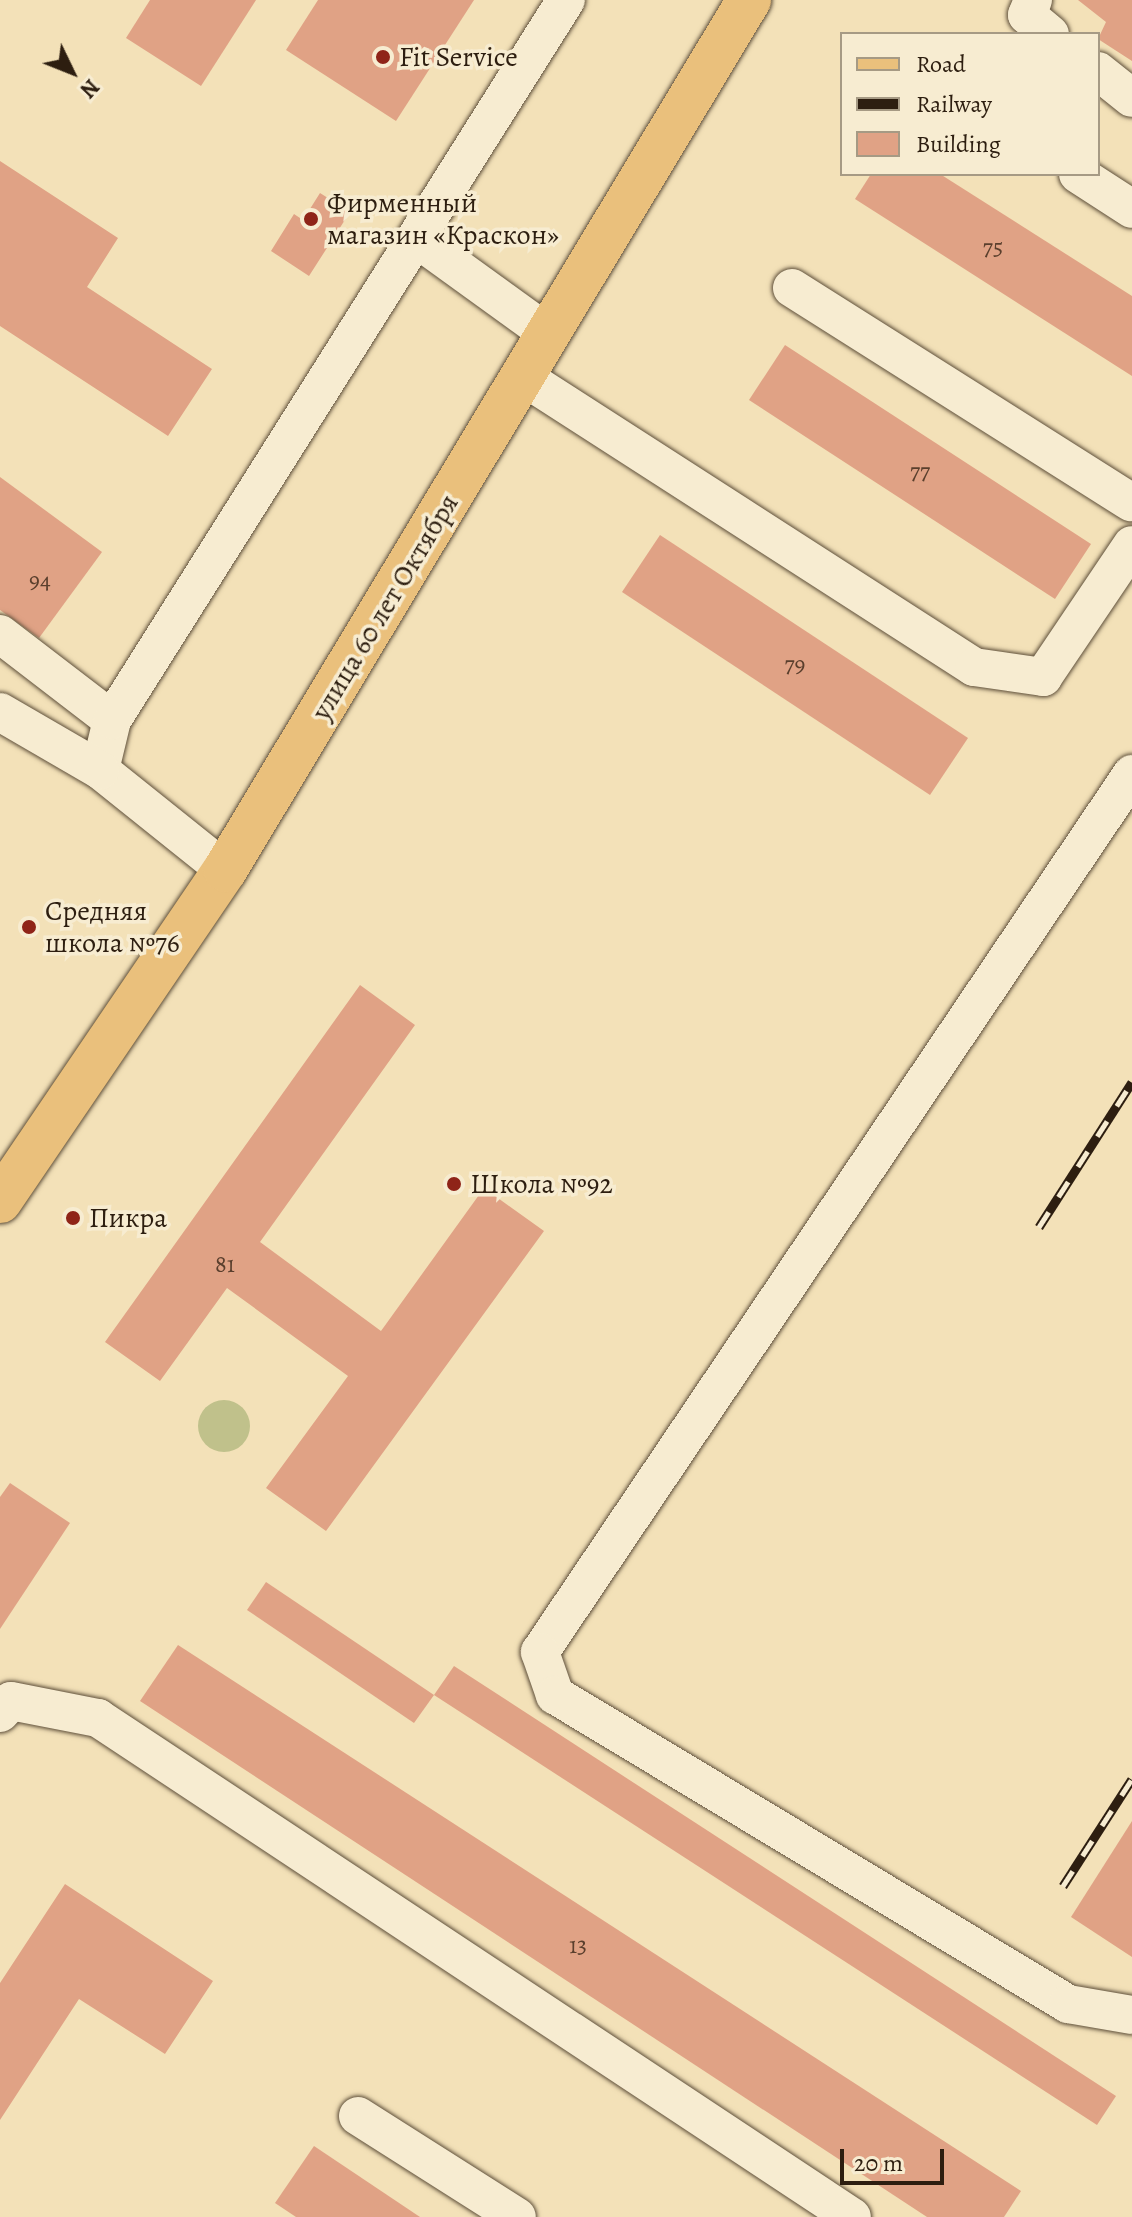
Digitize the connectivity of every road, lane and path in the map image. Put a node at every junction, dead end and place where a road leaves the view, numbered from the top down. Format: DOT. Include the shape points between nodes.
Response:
graph roads {
  1 [pos="566,0"];
  2 [pos="749,0"];
  3 [pos="1033,0"];
  4 [pos="1048,32"];
  5 [pos="1100,73"];
  6 [pos="1132,98"];
  7 [pos="1081,176"];
  8 [pos="1132,209"];
  9 [pos="420,241"];
  10 [pos="792,288"];
  11 [pos="550,335"];
  12 [pos="525,378"];
  13 [pos="1132,505"];
  14 [pos="1132,545"];
  15 [pos="0,634"];
  16 [pos="0,712"];
  17 [pos="112,720"];
  18 [pos="100,770"];
  19 [pos="1132,774"];
  20 [pos="225,870"];
  21 [pos="0,1201"];
  22 [pos="0,1713"];
  23 [pos="1132,2015"];
  24 [pos="358,2116"];
  25 [pos="517,2217"];
  26 [pos="852,2217"];
  1 -- 9 [label="lane"];
  2 -- 11 [label="main road, улица 60 лет Октября"];
  3 -- 4 [label="lane" via="1027,15"];
  5 -- 6 [label="lane"];
  7 -- 8 [label="lane"];
  9 -- 11 [label="lane"];
  9 -- 17 [label="lane"];
  10 -- 13 [label="lane"];
  11 -- 12 [label="main road, улица 60 лет Октября"];
  12 -- 14 [label="lane" via="974,667 1043,677"];
  12 -- 20 [label="main road, улица 60 лет Октября"];
  15 -- 17 [label="lane"];
  16 -- 18 [label="lane"];
  17 -- 18 [label="lane"];
  18 -- 20 [label="lane"];
  19 -- 23 [label="lane" via="540,1652 555,1695 1068,2004"];
  20 -- 21 [label="main road, улица 60 лет Октября"];
  22 -- 26 [label="lane" via="11,1701 98,1718"];
  24 -- 25 [label="lane"];
}
